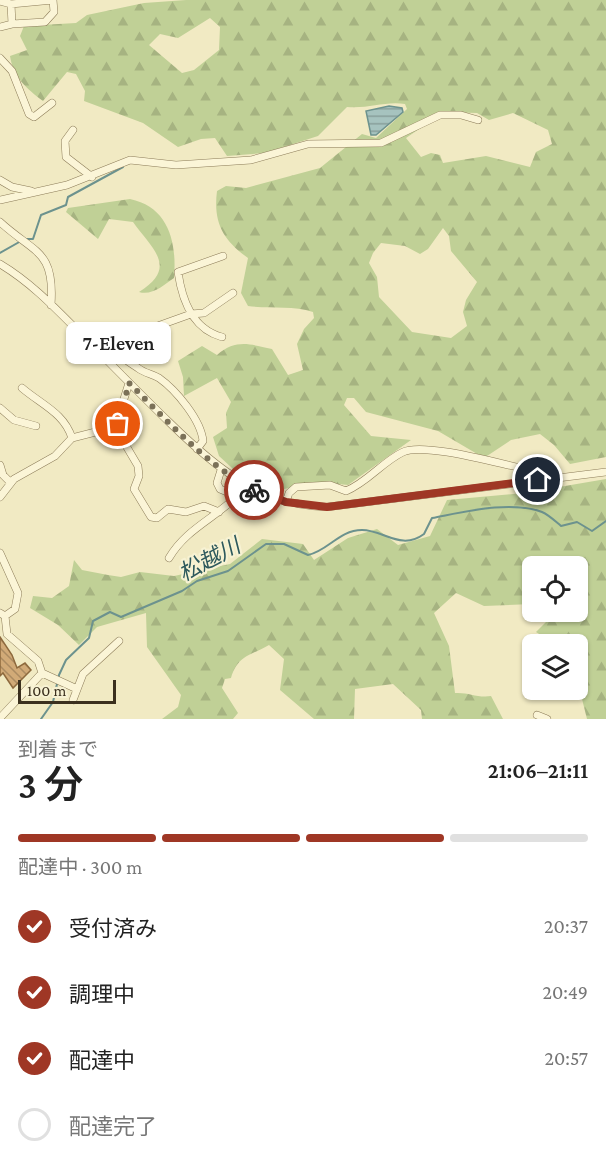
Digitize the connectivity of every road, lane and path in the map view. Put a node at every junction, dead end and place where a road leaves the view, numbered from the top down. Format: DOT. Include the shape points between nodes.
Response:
graph roads {
  1 [pos="53,0"];
  2 [pos="0,1"];
  3 [pos="11,4"];
  4 [pos="12,24"];
  5 [pos="0,26"];
  6 [pos="0,58"];
  7 [pos="52,103"];
  8 [pos="478,120"];
  9 [pos="73,130"];
  10 [pos="92,177"];
  11 [pos="0,180"];
  12 [pos="34,191"];
  13 [pos="0,200"];
  14 [pos="0,222"];
  15 [pos="223,256"];
  16 [pos="0,264"];
  17 [pos="232,292"];
  18 [pos="51,305"];
  19 [pos="191,314"];
  20 [pos="222,337"];
  21 [pos="90,343"];
  22 [pos="123,355"];
  23 [pos="129,383"];
  24 [pos="22,388"];
  25 [pos="0,408"];
  26 [pos="36,426"];
  27 [pos="115,427"];
  28 [pos="72,438"];
  29 [pos="197,449"];
  30 [pos="0,465"];
  31 [pos="526,469"];
  32 [pos="221,470"];
  33 [pos="606,472"];
  34 [pos="10,483"];
  35 [pos="0,497"];
  36 [pos="286,502"];
  37 [pos="219,512"];
  38 [pos="0,553"];
  39 [pos="169,558"];
  40 [pos="3,615"];
  41 [pos="119,641"];
  42 [pos="42,673"];
  43 [pos="77,689"];
  44 [pos="73,700"];
  45 [pos="537,715"];
  46 [pos="0,718"];
  47 [pos="547,719"];
  1 -- 3 [label="street"];
  1 -- 4 [label="street" via="54,12 45,22"];
  2 -- 3 [label="street"];
  3 -- 4 [label="street"];
  4 -- 5 [label="street"];
  6 -- 7 [label="street" via="12,72 29,114 40,115"];
  8 -- 10 [label="street" via="440,115 381,143 308,144 251,160 176,165 130,160"];
  9 -- 10 [label="street" via="65,141 66,157"];
  10 -- 12 [label="street"];
  11 -- 12 [label="street"];
  12 -- 13 [label="street"];
  14 -- 18 [label="street" via="49,265 53,279"];
  15 -- 19 [label="street" via="178,272"];
  16 -- 18 [label="street"];
  17 -- 19 [label="street" via="204,313"];
  18 -- 21 [label="street"];
  19 -- 20 [label="street" via="209,334"];
  19 -- 22 [label="street" via="152,328 143,344"];
  21 -- 22 [label="street"];
  21 -- 23 [label="street"];
  22 -- 29 [label="street" via="159,378 180,399 202,433 203,441"];
  23 -- 27 [label="street"];
  23 -- 29 [label="street"];
  24 -- 28 [label="street" via="61,416"];
  25 -- 26 [label="street" via="14,420"];
  27 -- 28 [label="street"];
  27 -- 37 [label="street" via="134,456 140,476 134,489 151,517 157,518 168,509 186,512 204,506"];
  28 -- 34 [label="street" via="54,456"];
  29 -- 32 [label="street"];
  30 -- 34 [label="street"];
  31 -- 36 [label="street" via="415,449 398,455 346,491 330,485 296,486"];
  32 -- 36 [label="street"];
  32 -- 37 [label="street" via="217,483 220,489 237,496"];
  33 -- 36 [label="street" via="327,507"];
  34 -- 35 [label="street"];
  37 -- 39 [label="street" via="192,529"];
  38 -- 40 [label="street" via="18,592 15,609"];
  40 -- 42 [label="street" via="7,634 38,661"];
  41 -- 43 [label="street" via="83,674"];
  42 -- 43 [label="street"];
  42 -- 46 [label="street"];
  43 -- 44 [label="street"];
  45 -- 47 [label="street"];
}
